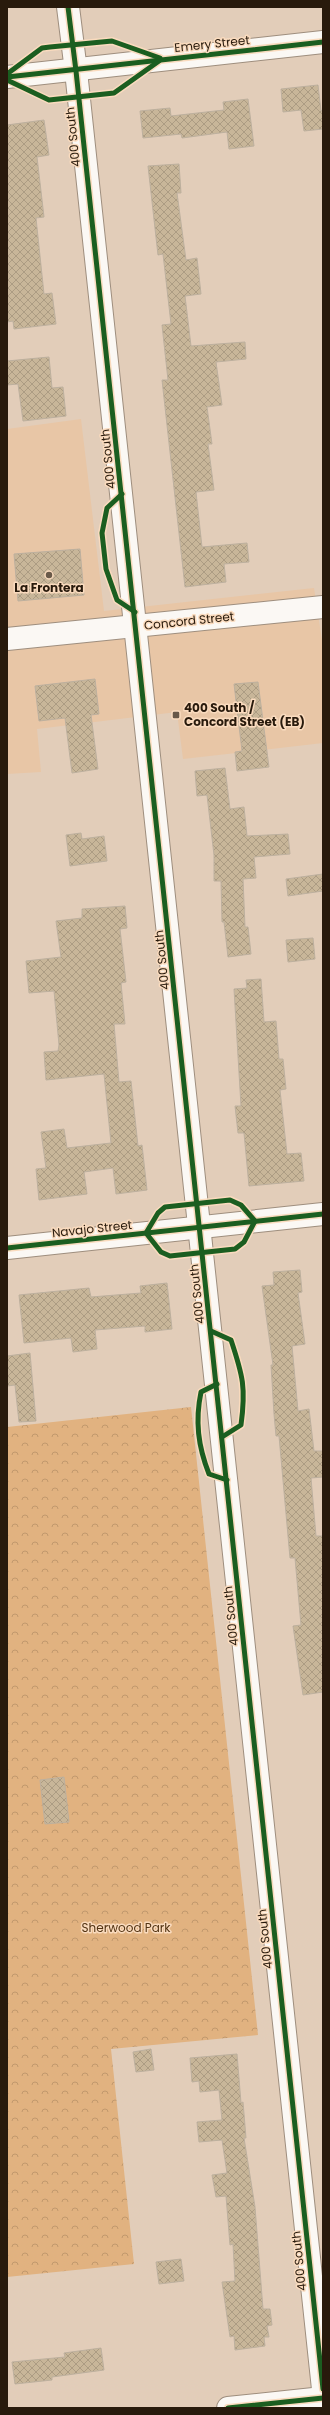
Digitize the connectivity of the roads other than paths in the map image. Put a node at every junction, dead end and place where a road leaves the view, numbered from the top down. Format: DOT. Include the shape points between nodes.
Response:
graph roads {
  1 [pos="68,7"];
  2 [pos="323,42"];
  3 [pos="76,71"];
  4 [pos="7,77"];
  5 [pos="323,606"];
  6 [pos="136,626"];
  7 [pos="7,639"];
  8 [pos="323,1214"];
  9 [pos="201,1227"];
  10 [pos="7,1248"];
  11 [pos="323,2389"];
  12 [pos="323,2398"];
  13 [pos="228,2408"];
  1 -- 3 [label="main road, 400 South"];
  2 -- 3 [label="main road, Emery Street"];
  3 -- 4 [label="main road, Emery Street"];
  3 -- 6 [label="main road, 400 South"];
  5 -- 6 [label="main road, Concord Street"];
  6 -- 7 [label="main road, Concord Street"];
  6 -- 9 [label="main road, 400 South"];
  8 -- 9 [label="main road, Navajo Street"];
  9 -- 10 [label="main road, Navajo Street"];
  9 -- 11 [label="main road, 400 South"];
  12 -- 13 [label="main road"];
}
